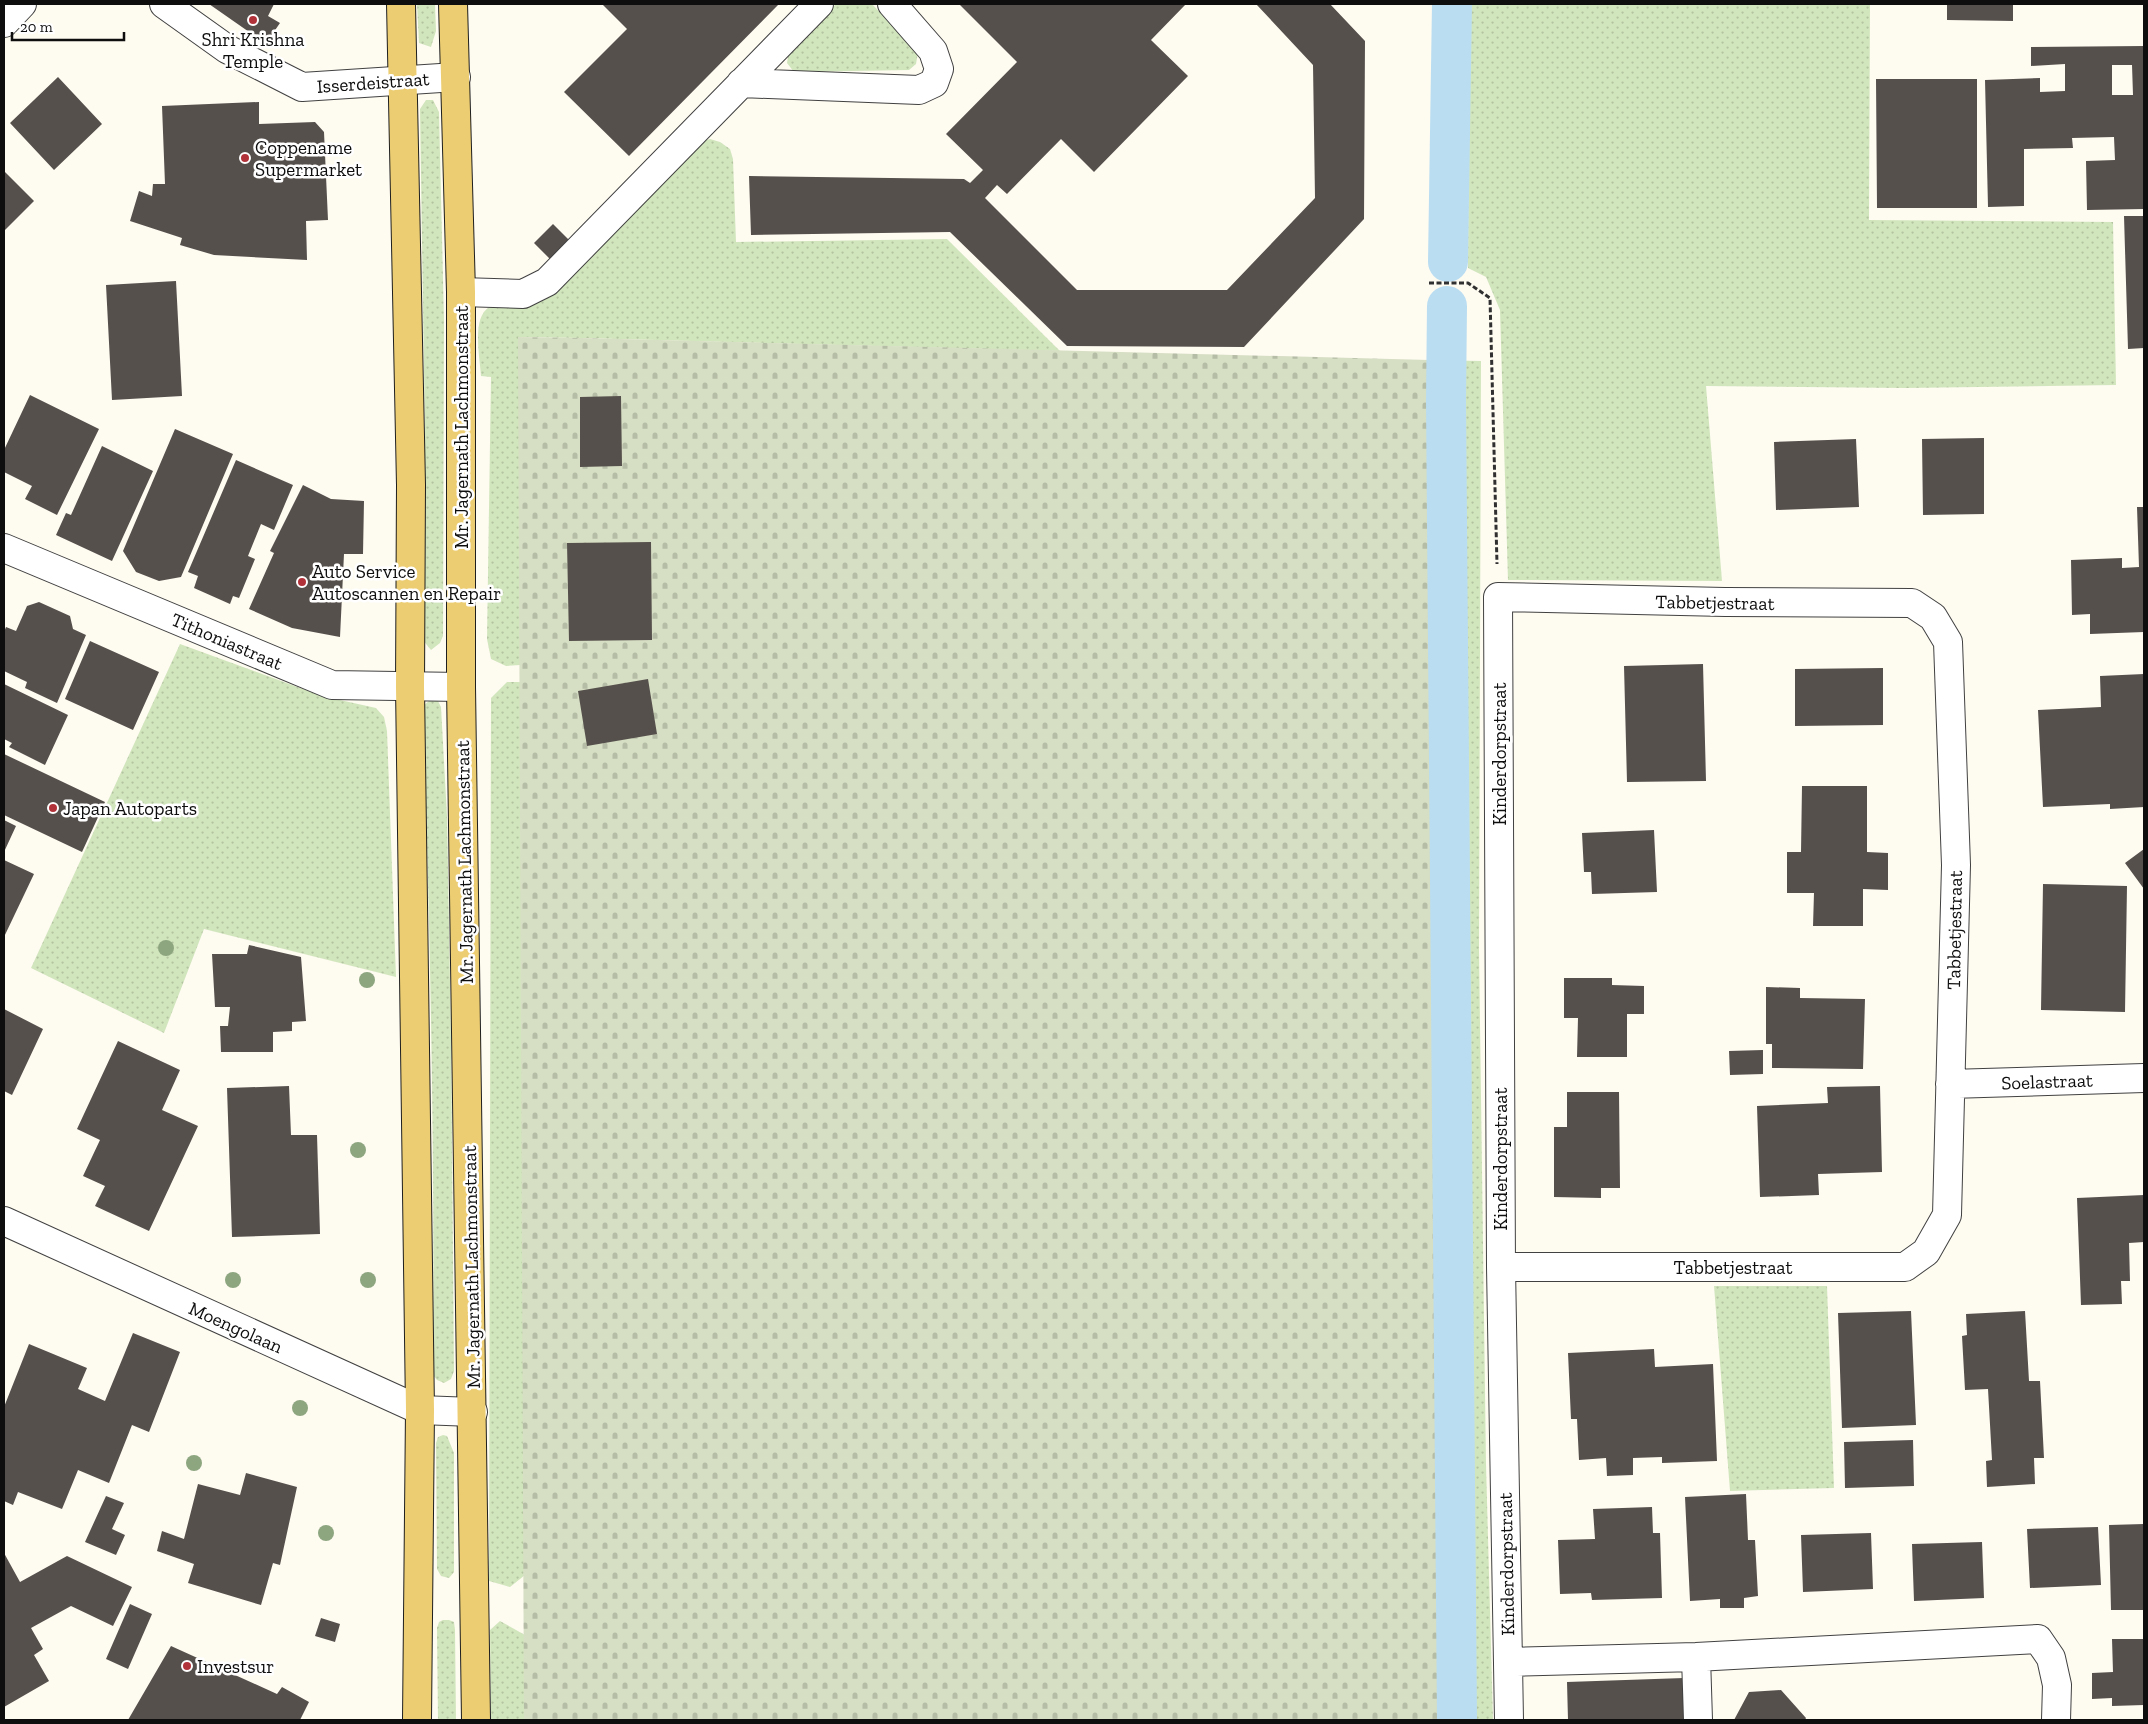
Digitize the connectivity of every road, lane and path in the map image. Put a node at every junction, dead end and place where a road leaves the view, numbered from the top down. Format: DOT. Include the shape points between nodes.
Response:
graph roads {
  1 [pos="22,4"];
  2 [pos="164,4"];
  3 [pos="401,4"];
  4 [pos="453,4"];
  5 [pos="819,4"];
  6 [pos="892,4"];
  7 [pos="4,23"];
  8 [pos="456,77"];
  9 [pos="402,79"];
  10 [pos="740,83"];
  11 [pos="1429,283"];
  12 [pos="461,292"];
  13 [pos="4,548"];
  14 [pos="1498,597"];
  15 [pos="410,687"];
  16 [pos="461,687"];
  17 [pos="2144,1078"];
  18 [pos="1950,1084"];
  19 [pos="4,1221"];
  20 [pos="1501,1267"];
  21 [pos="420,1410"];
  22 [pos="473,1412"];
  23 [pos="1696,1657"];
  24 [pos="1508,1662"];
  25 [pos="417,1720"];
  26 [pos="476,1720"];
  27 [pos="1509,1720"];
  28 [pos="1698,1720"];
  29 [pos="2056,1720"];
  1 -- 7 [label="street"];
  2 -- 9 [label="street, Isserdeistraat" via="227,49 302,87"];
  3 -- 9 [label="main road"];
  4 -- 8 [label="main road, Mr. Jagernath Lachmonstraat"];
  5 -- 10 [label="street"];
  6 -- 10 [label="street" via="933,51 938,68 934,83 919,90"];
  8 -- 9 [label="street, Isserdeistraat"];
  8 -- 12 [label="main road, Mr. Jagernath Lachmonstraat"];
  9 -- 15 [label="main road" via="411,485"];
  10 -- 12 [label="street" via="547,282 523,294"];
  11 -- 14 [label="path" via="1468,283 1490,298"];
  12 -- 16 [label="main road, Mr. Jagernath Lachmonstraat"];
  13 -- 15 [label="street, Tithoniastraat" via="332,685"];
  14 -- 18 [label="street, Tabbetjestraat" via="1912,603 1933,617 1948,642 1956,865"];
  14 -- 20 [label="street, Kinderdorpstraat"];
  15 -- 16 [label="street, Tithoniastraat"];
  15 -- 21 [label="main road"];
  16 -- 22 [label="main road, Mr. Jagernath Lachmonstraat"];
  17 -- 18 [label="street, Soelastraat"];
  18 -- 20 [label="street, Tabbetjestraat" via="1947,1215 1926,1252 1905,1267"];
  19 -- 21 [label="street, Moengolaan"];
  20 -- 24 [label="street, Kinderdorpstraat"];
  21 -- 22 [label="street, Moengolaan"];
  21 -- 25 [label="main road"];
  22 -- 26 [label="main road, Mr. Jagernath Lachmonstraat"];
  23 -- 24 [label="street"];
  23 -- 28 [label="street"];
  23 -- 29 [label="street" via="2038,1640 2051,1658 2057,1685"];
  24 -- 27 [label="street, Kinderdorpstraat"];
}
